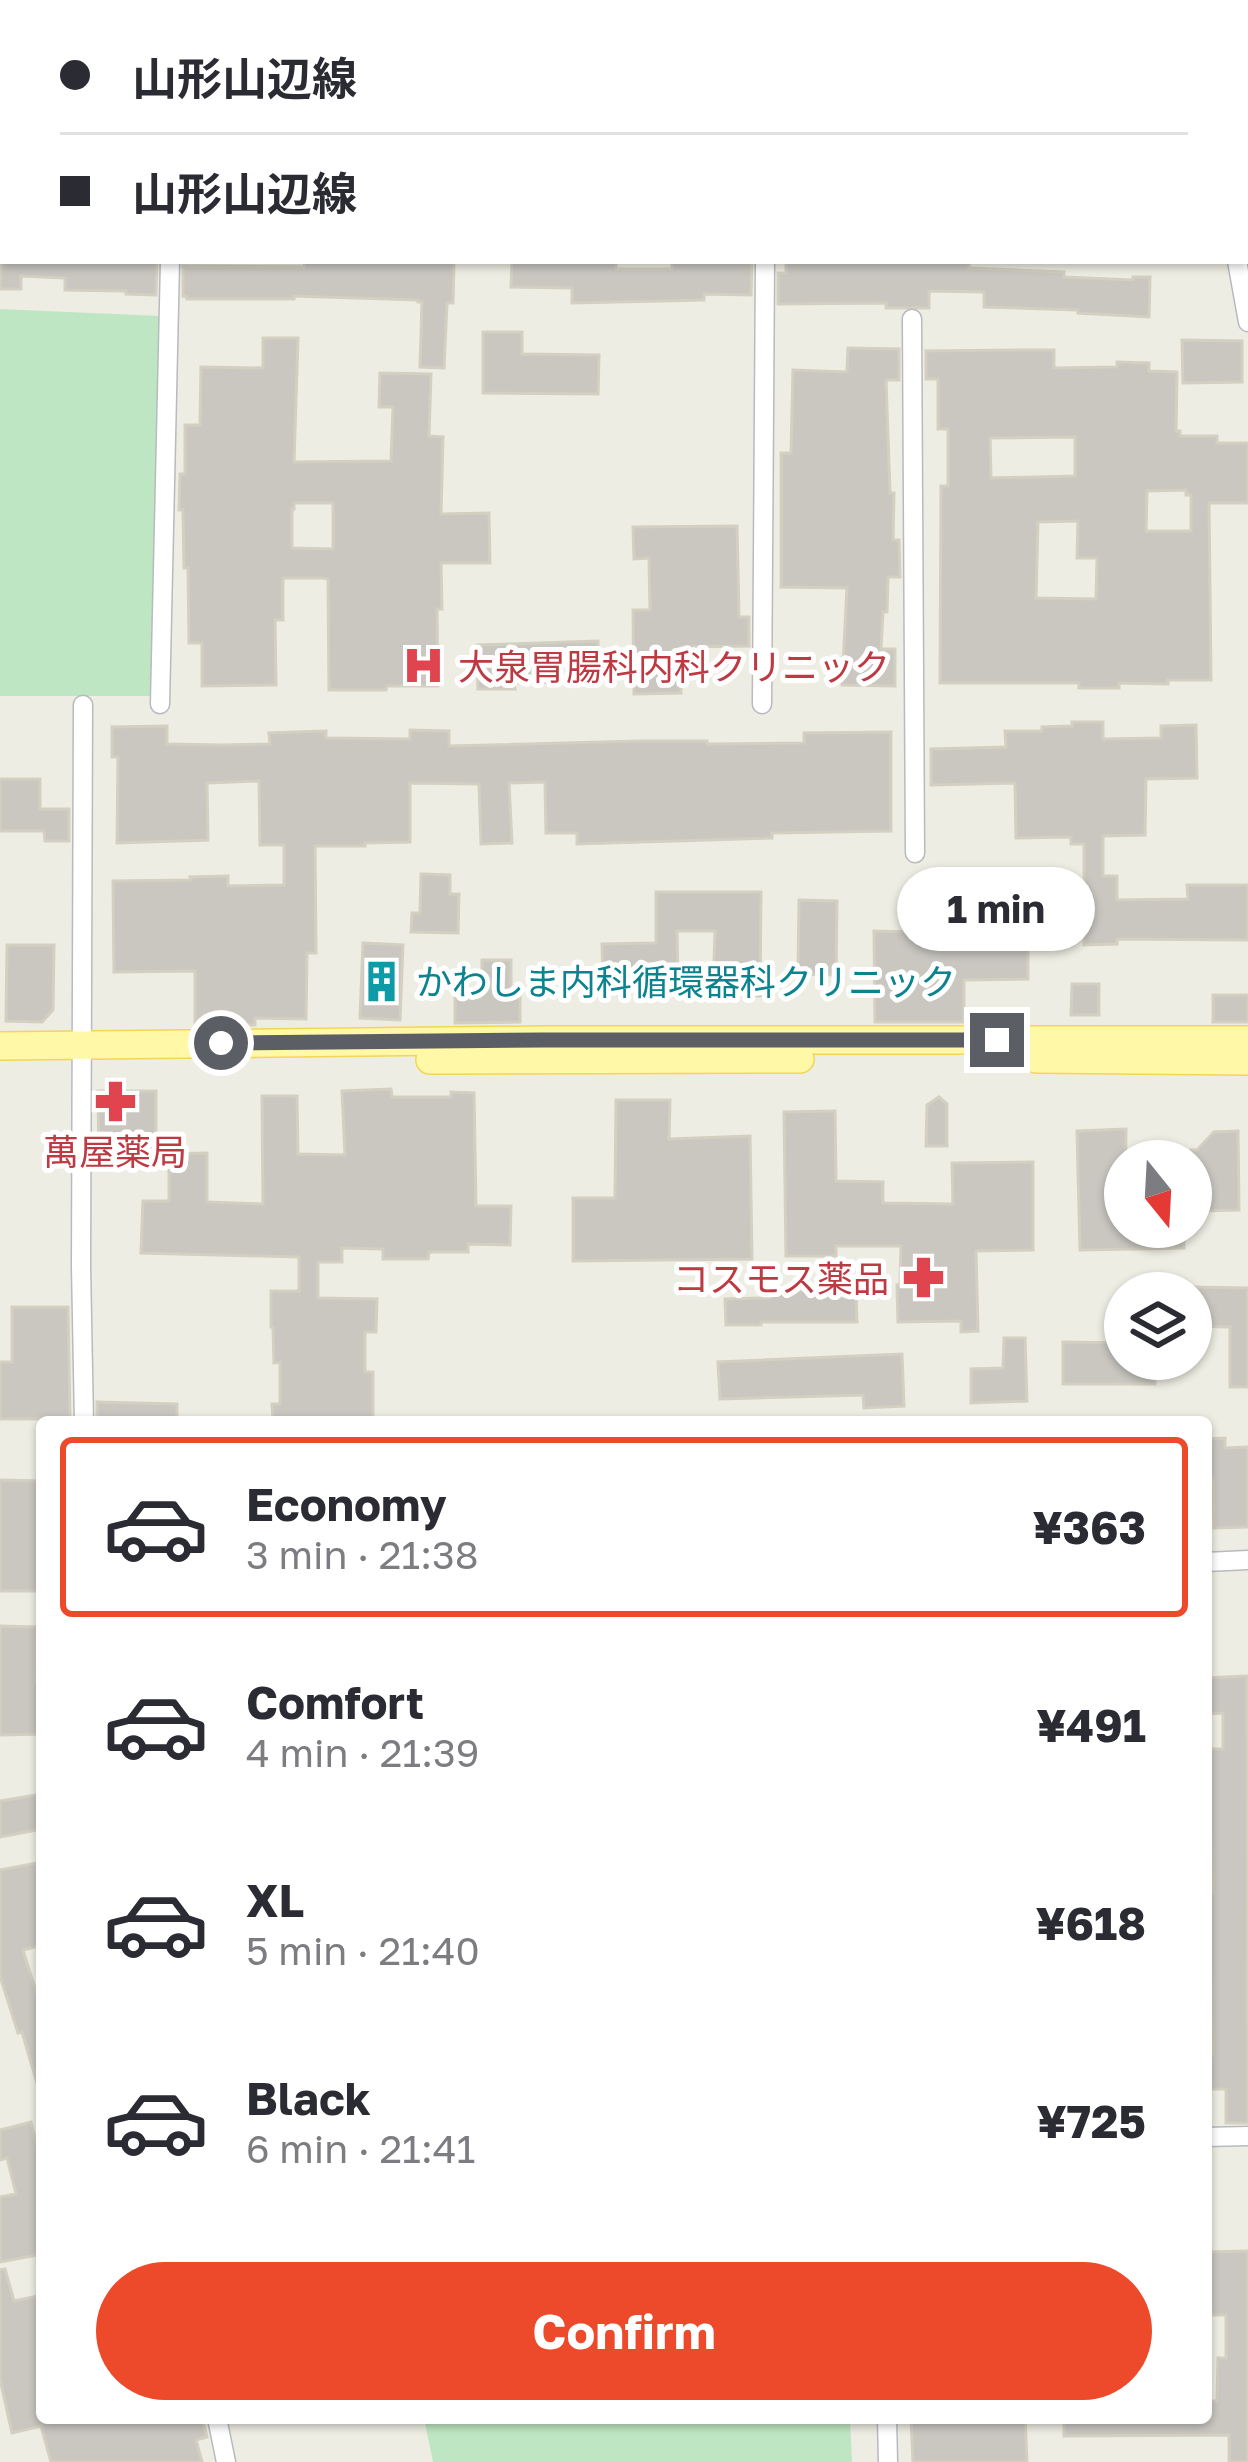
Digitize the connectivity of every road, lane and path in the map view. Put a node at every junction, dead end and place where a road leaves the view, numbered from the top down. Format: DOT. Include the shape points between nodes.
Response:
graph roads {
  1 [pos="170,264"];
  2 [pos="765,264"];
  3 [pos="1238,264"];
  4 [pos="912,320"];
  5 [pos="1248,322"];
  6 [pos="160,704"];
  7 [pos="762,704"];
  8 [pos="83,705"];
  9 [pos="915,853"];
  10 [pos="1248,1040"];
  11 [pos="0,1046"];
  12 [pos="83,1054"];
  13 [pos="1248,1060"];
  14 [pos="0,1064"];
  15 [pos="84,1416"];
  16 [pos="1248,1560"];
  17 [pos="1212,1562"];
  18 [pos="1248,2136"];
  19 [pos="1212,2138"];
  20 [pos="219,2424"];
  21 [pos="887,2424"];
  22 [pos="226,2462"];
  23 [pos="888,2462"];
  1 -- 6 [label="street"];
  2 -- 7 [label="street"];
  3 -- 5 [label="street"];
  4 -- 9 [label="street"];
  8 -- 12 [label="street"];
  10 -- 12 [label="main road" via="520,1040"];
  11 -- 12 [label="main road"];
  12 -- 13 [label="main road"];
  12 -- 14 [label="main road"];
  12 -- 15 [label="street"];
  16 -- 17 [label="street"];
  18 -- 19 [label="street"];
  20 -- 22 [label="street"];
  21 -- 23 [label="street"];
}
